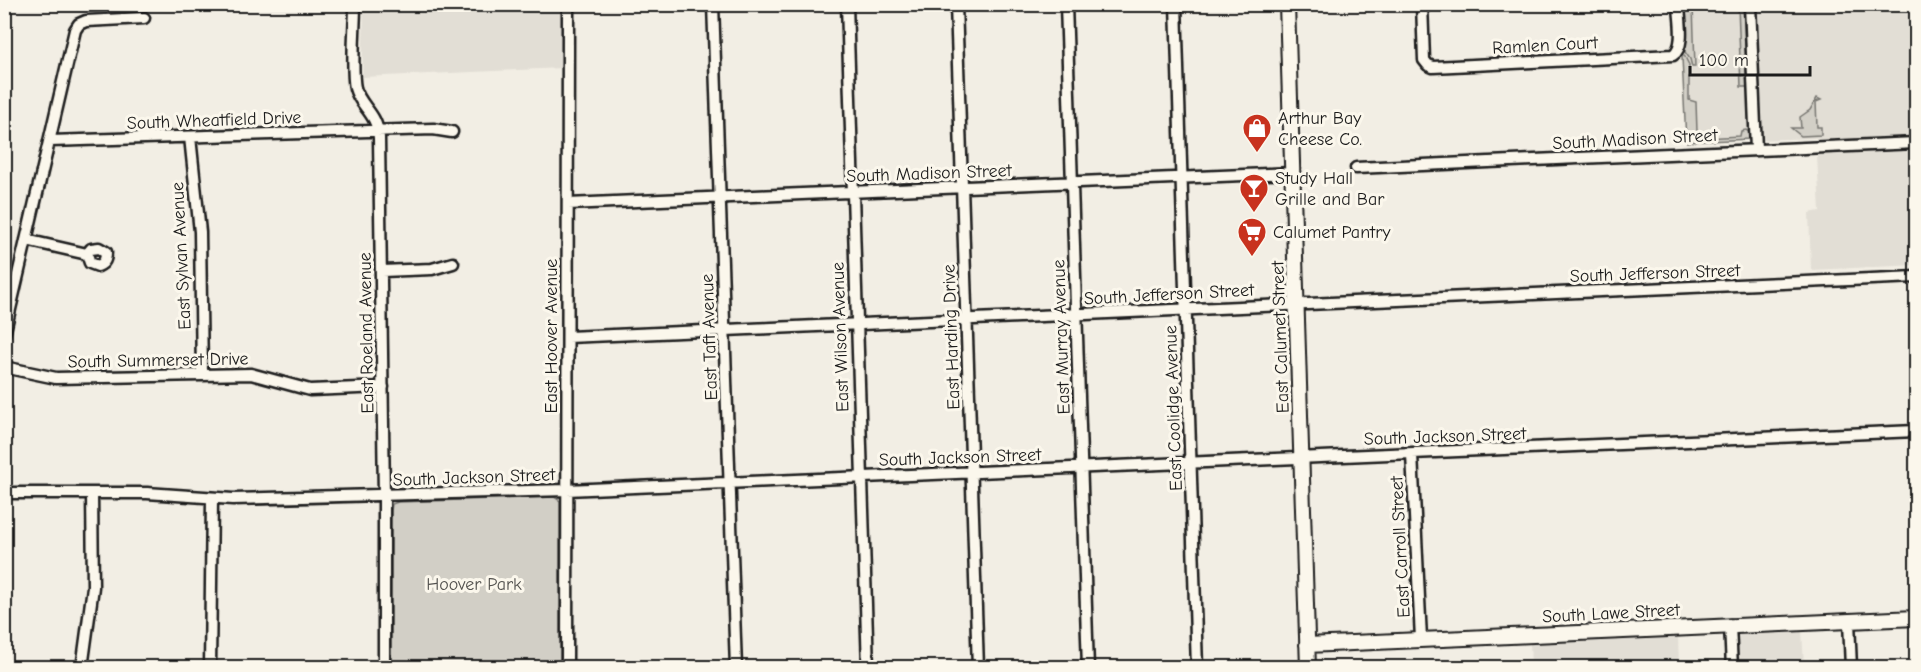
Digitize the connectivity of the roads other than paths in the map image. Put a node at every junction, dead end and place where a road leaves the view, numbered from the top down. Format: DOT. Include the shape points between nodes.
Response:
graph roads {
  1 [pos="356,4"];
  2 [pos="568,4"];
  3 [pos="713,4"];
  4 [pos="847,4"];
  5 [pos="956,4"];
  6 [pos="1066,4"];
  7 [pos="1176,4"];
  8 [pos="1287,4"];
  9 [pos="1422,4"];
  10 [pos="1678,4"];
  11 [pos="1750,4"];
  12 [pos="144,18"];
  13 [pos="379,131"];
  14 [pos="452,132"];
  15 [pos="190,137"];
  16 [pos="50,141"];
  17 [pos="1917,143"];
  18 [pos="1756,150"];
  19 [pos="1356,168"];
  20 [pos="1292,173"];
  21 [pos="1182,178"];
  22 [pos="1072,183"];
  23 [pos="962,188"];
  24 [pos="852,192"];
  25 [pos="721,198"];
  26 [pos="568,204"];
  27 [pos="26,240"];
  28 [pos="87,254"];
  29 [pos="453,263"];
  30 [pos="382,271"];
  31 [pos="1917,277"];
  32 [pos="1297,305"];
  33 [pos="1186,310"];
  34 [pos="1076,315"];
  35 [pos="967,320"];
  36 [pos="857,324"];
  37 [pos="725,330"];
  38 [pos="4,334"];
  39 [pos="568,337"];
  40 [pos="4,367"];
  41 [pos="202,375"];
  42 [pos="382,387"];
  43 [pos="1917,431"];
  44 [pos="1412,454"];
  45 [pos="1302,459"];
  46 [pos="1191,464"];
  47 [pos="1082,469"];
  48 [pos="972,473"];
  49 [pos="862,478"];
  50 [pos="730,484"];
  51 [pos="567,490"];
  52 [pos="92,493"];
  53 [pos="4,494"];
  54 [pos="384,496"];
  55 [pos="212,499"];
  56 [pos="1917,618"];
  57 [pos="1849,621"];
  58 [pos="1730,626"];
  59 [pos="1421,639"];
  60 [pos="1307,645"];
  61 [pos="82,668"];
  62 [pos="210,668"];
  63 [pos="384,668"];
  64 [pos="567,668"];
  65 [pos="736,668"];
  66 [pos="868,668"];
  67 [pos="978,668"];
  68 [pos="1088,668"];
  69 [pos="1197,668"];
  70 [pos="1308,668"];
  71 [pos="1732,668"];
  72 [pos="1851,668"];
  1 -- 13 [label="street, East Roeland Avenue" via="356,91 375,118"];
  2 -- 26 [label="street, East Hoover Avenue"];
  3 -- 25 [label="street, East Taft Avenue"];
  4 -- 24 [label="street, East Wilson Avenue"];
  5 -- 23 [label="street, East Harding Drive"];
  6 -- 22 [label="street, East Murray Avenue"];
  7 -- 21 [label="street, East Coolidge Avenue"];
  8 -- 20 [label="main road, East Calumet Street"];
  9 -- 10 [label="street, Ramlen Court" via="1424,57 1433,67 1673,55 1680,44"];
  11 -- 18 [label="street"];
  12 -- 16 [label="street" via="79,24"];
  13 -- 14 [label="street, South Wheatfield Drive"];
  13 -- 15 [label="street, South Wheatfield Drive"];
  13 -- 30 [label="street, East Roeland Avenue"];
  15 -- 16 [label="street, South Wheatfield Drive"];
  15 -- 41 [label="street, East Sylvan Avenue" via="200,232"];
  16 -- 27 [label="street"];
  17 -- 18 [label="street, South Madison Street"];
  18 -- 19 [label="street, South Madison Street"];
  20 -- 21 [label="street, South Madison Street"];
  20 -- 32 [label="main road, East Calumet Street"];
  21 -- 22 [label="street, South Madison Street"];
  21 -- 33 [label="street, East Coolidge Avenue"];
  22 -- 23 [label="street, South Madison Street"];
  22 -- 34 [label="street, East Murray Avenue"];
  23 -- 24 [label="street, South Madison Street"];
  23 -- 35 [label="street, East Harding Drive"];
  24 -- 25 [label="street, South Madison Street"];
  24 -- 36 [label="street, East Wilson Avenue"];
  25 -- 26 [label="street, South Madison Street"];
  25 -- 37 [label="street, East Taft Avenue"];
  26 -- 39 [label="street, East Hoover Avenue"];
  27 -- 28 [label="street"];
  27 -- 38 [label="street"];
  29 -- 30 [label="street" via="432,269"];
  30 -- 42 [label="street, East Roeland Avenue"];
  31 -- 32 [label="street, South Jefferson Street"];
  32 -- 33 [label="street, South Jefferson Street"];
  32 -- 45 [label="main road, East Calumet Street"];
  33 -- 34 [label="street, South Jefferson Street"];
  33 -- 46 [label="street, East Coolidge Avenue"];
  34 -- 35 [label="street, South Jefferson Street"];
  34 -- 47 [label="street, East Murray Avenue"];
  35 -- 36 [label="street, South Jefferson Street"];
  35 -- 48 [label="street, East Harding Drive"];
  36 -- 37 [label="street, South Jefferson Street"];
  36 -- 49 [label="street, East Wilson Avenue"];
  37 -- 39 [label="street, South Jefferson Street"];
  37 -- 50 [label="street, East Taft Avenue"];
  39 -- 51 [label="street, East Hoover Avenue"];
  40 -- 41 [label="street, South Summerset Drive" via="56,378"];
  41 -- 42 [label="street, South Summerset Drive" via="255,375 310,390"];
  42 -- 54 [label="street, East Roeland Avenue"];
  43 -- 44 [label="street, South Jackson Street"];
  44 -- 45 [label="street, South Jackson Street"];
  44 -- 59 [label="street, East Carroll Street"];
  45 -- 46 [label="street, South Jackson Street"];
  45 -- 60 [label="main road, East Calumet Street"];
  46 -- 47 [label="street, South Jackson Street"];
  46 -- 69 [label="street, East Coolidge Avenue"];
  47 -- 48 [label="street, South Jackson Street"];
  47 -- 68 [label="street, East Murray Avenue"];
  48 -- 49 [label="street, South Jackson Street"];
  48 -- 67 [label="street, East Harding Drive"];
  49 -- 50 [label="street, South Jackson Street"];
  49 -- 66 [label="street, East Wilson Avenue"];
  50 -- 51 [label="street, South Jackson Street"];
  50 -- 65 [label="street, East Taft Avenue"];
  51 -- 54 [label="street, South Jackson Street"];
  51 -- 64 [label="street, East Hoover Avenue"];
  52 -- 53 [label="street, South Jackson Street"];
  52 -- 55 [label="street, South Jackson Street"];
  52 -- 61 [label="street" via="93,587"];
  54 -- 55 [label="street, South Jackson Street"];
  54 -- 63 [label="street, East Roeland Avenue"];
  55 -- 62 [label="street"];
  56 -- 57 [label="main road, South Lawe Street"];
  57 -- 58 [label="main road, South Lawe Street"];
  57 -- 72 [label="street"];
  58 -- 59 [label="main road, South Lawe Street"];
  58 -- 71 [label="street"];
  59 -- 60 [label="main road, South Lawe Street"];
  60 -- 70 [label="main road, East Calumet Street"];
}
